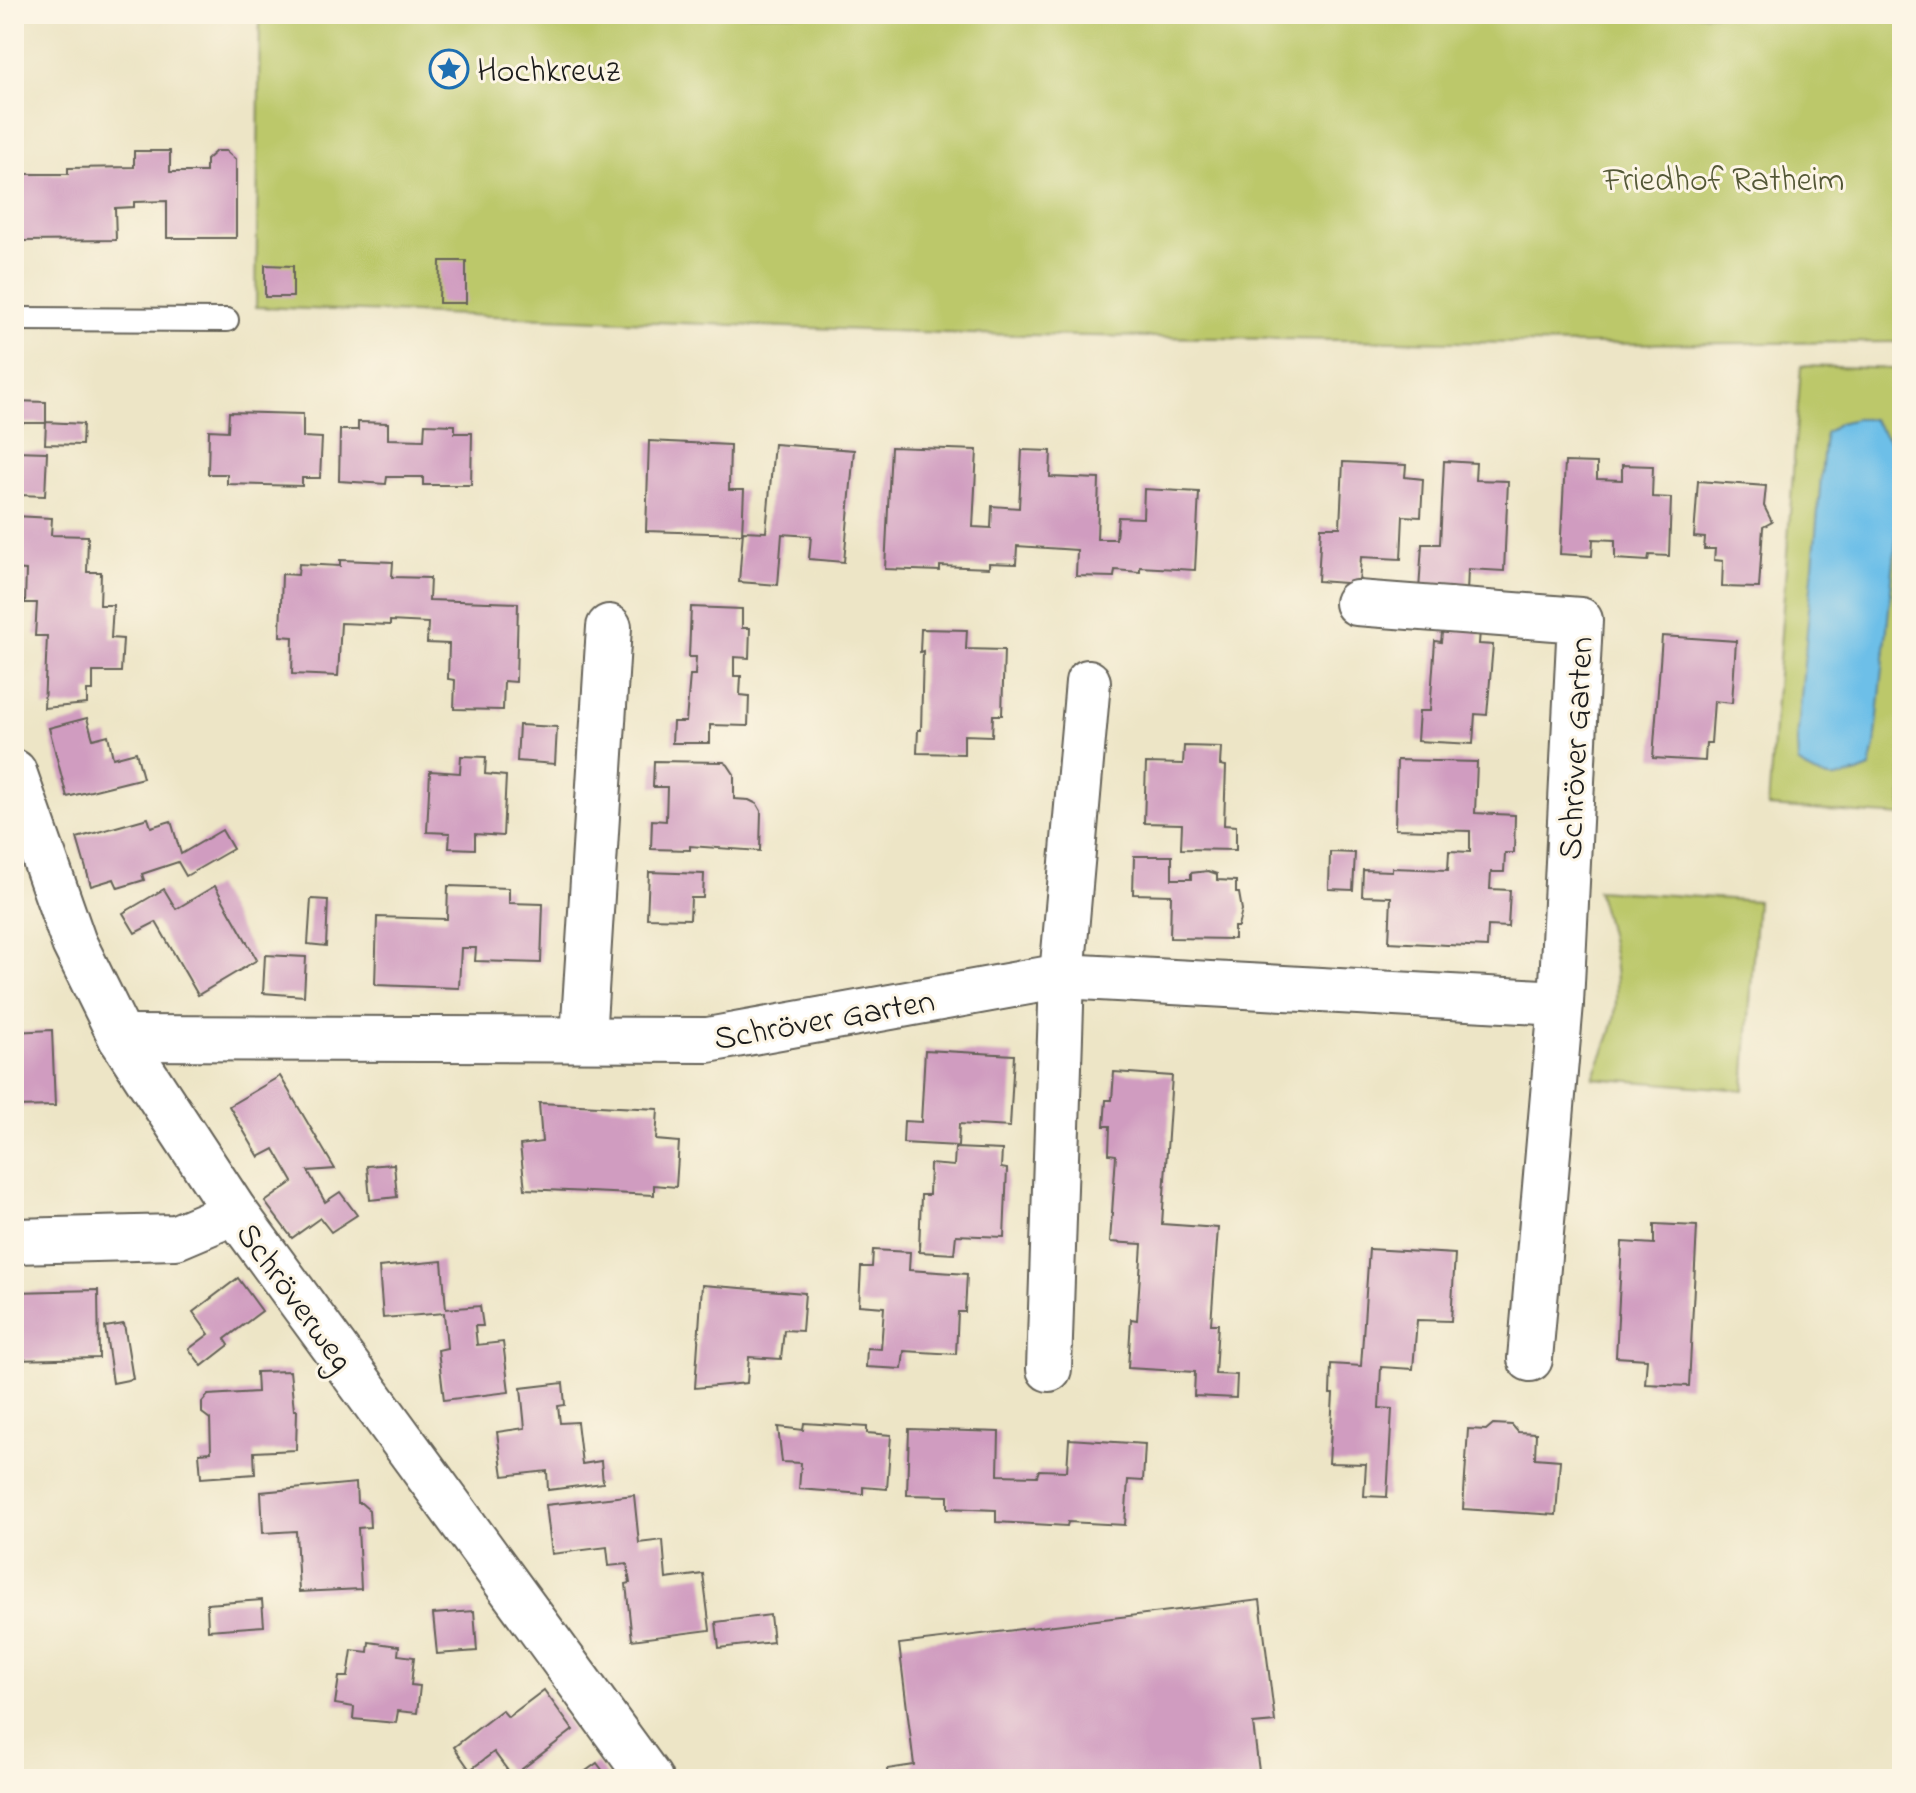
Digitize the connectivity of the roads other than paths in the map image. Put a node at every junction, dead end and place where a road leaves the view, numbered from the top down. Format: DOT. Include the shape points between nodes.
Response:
graph roads {
  1 [pos="14,319"];
  2 [pos="227,320"];
  3 [pos="1357,603"];
  4 [pos="609,627"];
  5 [pos="1088,682"];
  6 [pos="14,772"];
  7 [pos="1062,976"];
  8 [pos="1561,1003"];
  9 [pos="121,1038"];
  10 [pos="583,1038"];
  11 [pos="235,1212"];
  12 [pos="14,1241"];
  13 [pos="1530,1359"];
  14 [pos="1049,1369"];
  15 [pos="650,1779"];
  1 -- 2 [label="lane"];
  3 -- 8 [label="street, Schröver Garten" via="1580,620"];
  4 -- 10 [label="street"];
  5 -- 7 [label="street"];
  6 -- 9 [label="street, Schröverweg" via="74,943"];
  7 -- 8 [label="street, Schröver Garten"];
  7 -- 10 [label="street, Schröver Garten" via="708,1040"];
  7 -- 14 [label="street"];
  8 -- 13 [label="street, Schröver Garten"];
  9 -- 10 [label="street, Schröver Garten"];
  9 -- 11 [label="street, Schröverweg"];
  11 -- 12 [label="street" via="176,1237"];
  11 -- 15 [label="street, Schröverweg"];
}
